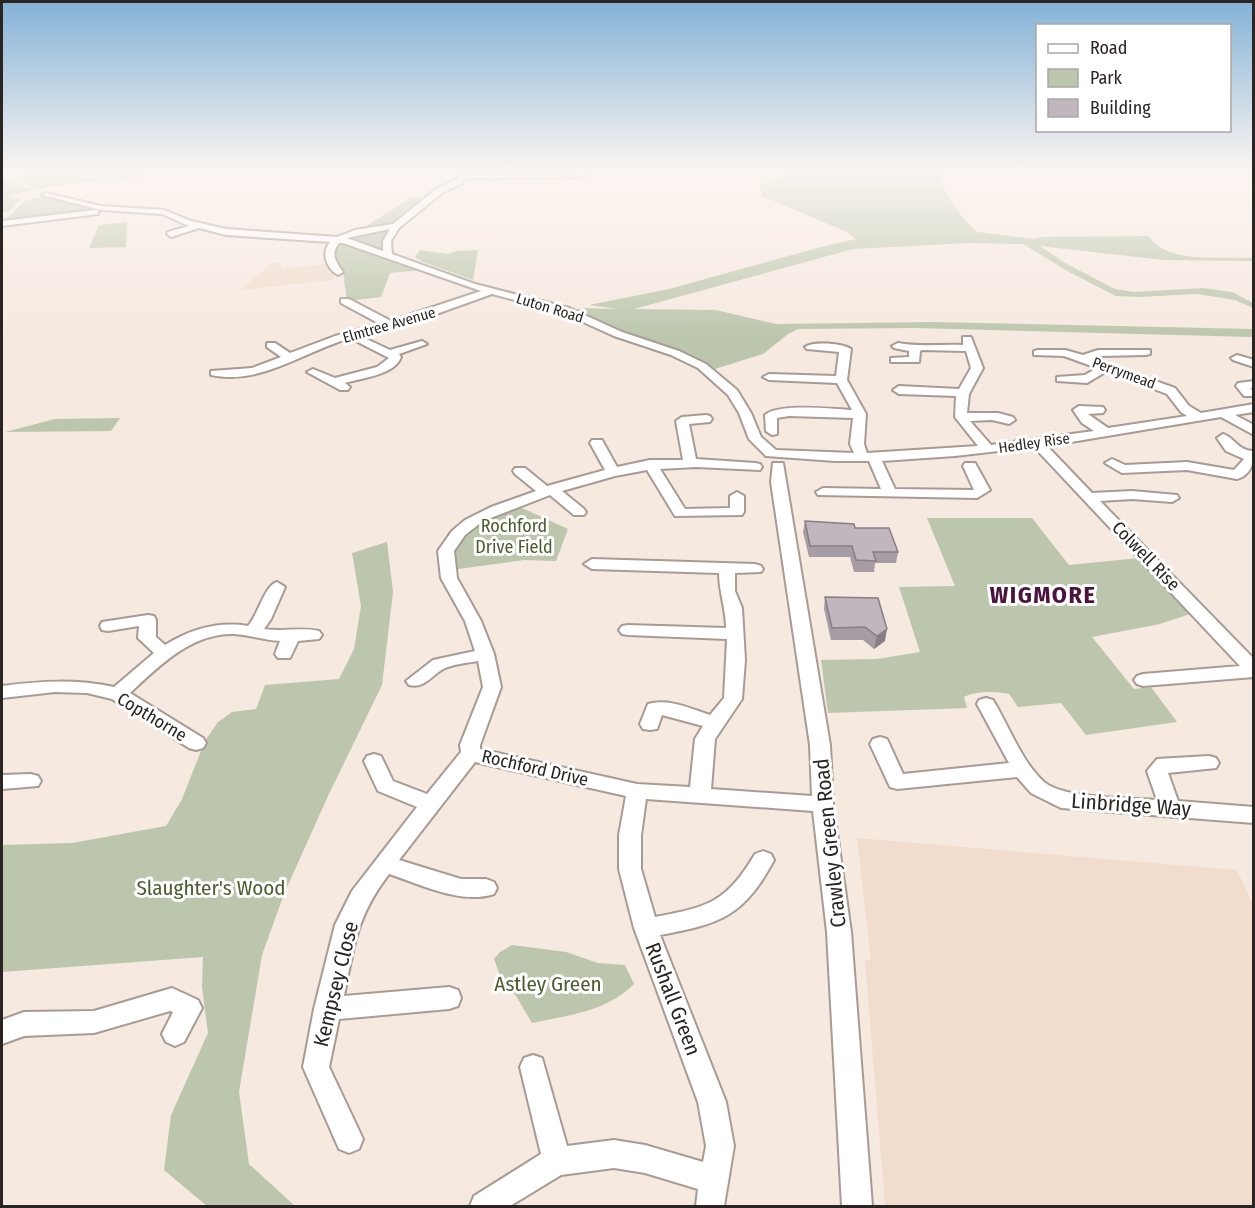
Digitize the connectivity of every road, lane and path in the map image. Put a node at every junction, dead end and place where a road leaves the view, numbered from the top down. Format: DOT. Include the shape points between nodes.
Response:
graph roads {
  1 [pos="194,226"];
  2 [pos="203,226"];
  3 [pos="394,226"];
  4 [pos="396,226"];
  5 [pos="171,234"];
  6 [pos="336,239"];
  7 [pos="387,254"];
  8 [pos="338,272"];
  9 [pos="492,291"];
  10 [pos="345,301"];
  11 [pos="389,324"];
  12 [pos="353,336"];
  13 [pos="422,344"];
  14 [pos="272,345"];
  15 [pos="898,346"];
  16 [pos="811,347"];
  17 [pos="914,349"];
  18 [pos="1146,352"];
  19 [pos="1038,353"];
  20 [pos="388,354"];
  21 [pos="287,358"];
  22 [pos="1237,358"];
  23 [pos="1084,359"];
  24 [pos="895,360"];
  25 [pos="1254,364"];
  26 [pos="1106,367"];
  27 [pos="313,372"];
  28 [pos="215,373"];
  29 [pos="769,377"];
  30 [pos="841,380"];
  31 [pos="1061,380"];
  32 [pos="898,390"];
  33 [pos="962,393"];
  34 [pos="1254,408"];
  35 [pos="1099,410"];
  36 [pos="1223,413"];
  37 [pos="860,414"];
  38 [pos="1002,415"];
  39 [pos="961,417"];
  40 [pos="1198,417"];
  41 [pos="706,418"];
  42 [pos="772,431"];
  43 [pos="1254,431"];
  44 [pos="1105,432"];
  45 [pos="1223,438"];
  46 [pos="755,439"];
  47 [pos="597,443"];
  48 [pos="1038,444"];
  49 [pos="988,449"];
  50 [pos="1252,456"];
  51 [pos="868,458"];
  52 [pos="754,461"];
  53 [pos="690,462"];
  54 [pos="1112,463"];
  55 [pos="650,464"];
  56 [pos="776,464"];
  57 [pos="970,466"];
  58 [pos="612,470"];
  59 [pos="520,471"];
  60 [pos="548,490"];
  61 [pos="823,492"];
  62 [pos="890,493"];
  63 [pos="737,496"];
  64 [pos="1090,497"];
  65 [pos="1172,498"];
  66 [pos="579,512"];
  67 [pos="592,564"];
  68 [pos="727,568"];
  69 [pos="755,569"];
  70 [pos="277,587"];
  71 [pos="108,626"];
  72 [pos="628,630"];
  73 [pos="253,631"];
  74 [pos="734,634"];
  75 [pos="313,635"];
  76 [pos="291,636"];
  77 [pos="164,653"];
  78 [pos="284,654"];
  79 [pos="485,654"];
  80 [pos="1254,670"];
  81 [pos="1143,680"];
  82 [pos="415,681"];
  83 [pos="2,692"];
  84 [pos="118,694"];
  85 [pos="986,704"];
  86 [pos="650,723"];
  87 [pos="714,723"];
  88 [pos="196,743"];
  89 [pos="880,744"];
  90 [pos="471,753"];
  91 [pos="374,761"];
  92 [pos="1209,763"];
  93 [pos="1023,769"];
  94 [pos="31,781"];
  95 [pos="2,782"];
  96 [pos="637,791"];
  97 [pos="700,794"];
  98 [pos="432,804"];
  99 [pos="823,804"];
  100 [pos="1170,807"];
  101 [pos="1254,815"];
  102 [pos="764,860"];
  103 [pos="383,864"];
  104 [pos="486,888"];
  105 [pos="646,928"];
  106 [pos="449,998"];
  107 [pos="327,1009"];
  108 [pos="2,1032"];
  109 [pos="175,1034"];
  110 [pos="533,1067"];
  111 [pos="349,1139"];
  112 [pos="557,1161"];
  113 [pos="713,1193"];
  114 [pos="484,1206"];
  115 [pos="857,1206"];
  1 -- 5 [label="street"];
  2 -- 6 [label="street" via="258,236"];
  3 -- 6 [label="street"];
  4 -- 7 [label="street" via="387,242"];
  6 -- 7 [label="street, Luton Road"];
  6 -- 8 [label="street" via="329,257"];
  7 -- 9 [label="street, Luton Road"];
  9 -- 11 [label="street, Elmtree Avenue" via="446,309"];
  9 -- 46 [label="street, Luton Road" via="573,314 675,353 709,371 733,393"];
  10 -- 11 [label="street"];
  11 -- 12 [label="street, Elmtree Avenue"];
  12 -- 20 [label="street"];
  12 -- 21 [label="street, Elmtree Avenue"];
  13 -- 20 [label="street"];
  14 -- 21 [label="street"];
  15 -- 17 [label="street"];
  16 -- 30 [label="street" via="845,349"];
  17 -- 24 [label="street" via="915,360"];
  17 -- 33 [label="street" via="968,344 977,368"];
  18 -- 23 [label="street" via="1098,353"];
  19 -- 23 [label="street, Perrymead" via="1065,353"];
  20 -- 27 [label="street" via="395,357 394,361 340,385"];
  21 -- 28 [label="street, Elmtree Avenue" via="241,374"];
  22 -- 25 [label="street"];
  23 -- 26 [label="street, Perrymead"];
  26 -- 31 [label="street" via="1087,379"];
  26 -- 40 [label="street, Perrymead" via="1171,391 1185,409"];
  29 -- 30 [label="street"];
  30 -- 37 [label="street"];
  32 -- 33 [label="street"];
  33 -- 39 [label="street" via="958,405"];
  34 -- 36 [label="street, Hedley Rise"];
  35 -- 44 [label="street" via="1079,410 1086,420"];
  36 -- 40 [label="street, Hedley Rise"];
  36 -- 43 [label="street"];
  37 -- 42 [label="street" via="771,415"];
  37 -- 51 [label="street" via="857,444"];
  38 -- 39 [label="street"];
  39 -- 49 [label="street" via="966,428"];
  40 -- 44 [label="street, Hedley Rise"];
  41 -- 53 [label="street" via="682,421"];
  44 -- 48 [label="street, Hedley Rise"];
  45 -- 50 [label="street" via="1230,448"];
  46 -- 52 [label="street"];
  46 -- 56 [label="street"];
  47 -- 58 [label="street"];
  48 -- 49 [label="street, Hedley Rise"];
  48 -- 64 [label="street, Colwell Rise"];
  49 -- 51 [label="street, Hedley Rise"];
  50 -- 54 [label="street" via="1237,475 1187,466 1122,469"];
  51 -- 56 [label="street, Hedley Rise" via="813,457"];
  51 -- 62 [label="street"];
  52 -- 53 [label="street, Rochford Drive"];
  52 -- 56 [label="street"];
  52 -- 56 [label="street, Hedley Rise"];
  53 -- 55 [label="street, Rochford Drive"];
  55 -- 58 [label="street, Rochford Drive"];
  55 -- 63 [label="street" via="680,513 737,512"];
  56 -- 99 [label="street, Crawley Green Road" via="820,745"];
  57 -- 62 [label="street" via="983,490 977,494"];
  58 -- 60 [label="street, Rochford Drive"];
  59 -- 60 [label="street"];
  60 -- 66 [label="street"];
  60 -- 79 [label="street, Rochford Drive" via="461,530 446,551 449,579 473,621"];
  61 -- 62 [label="street"];
  64 -- 65 [label="street"];
  64 -- 80 [label="street, Colwell Rise"];
  67 -- 68 [label="street"];
  68 -- 69 [label="street"];
  68 -- 74 [label="street"];
  70 -- 73 [label="street" via="263,619"];
  71 -- 77 [label="street" via="148,620 147,638"];
  72 -- 74 [label="street"];
  73 -- 76 [label="street"];
  73 -- 77 [label="street" via="208,630"];
  74 -- 87 [label="street" via="733,699"];
  75 -- 76 [label="street"];
  76 -- 78 [label="street"];
  77 -- 84 [label="street"];
  79 -- 82 [label="street" via="439,664"];
  79 -- 90 [label="street, Rochford Drive" via="492,687 470,745"];
  80 -- 81 [label="street"];
  83 -- 84 [label="street, Copthorne" via="55,686 87,687"];
  84 -- 88 [label="street, Copthorne"];
  85 -- 93 [label="street, Linbridge Way"];
  86 -- 87 [label="street" via="655,708 672,709"];
  87 -- 97 [label="street" via="705,739"];
  89 -- 93 [label="street" via="897,782"];
  90 -- 96 [label="street, Rochford Drive"];
  90 -- 98 [label="street, Kempsey Close"];
  91 -- 98 [label="street" via="385,786"];
  92 -- 100 [label="street" via="1164,764 1157,771"];
  93 -- 100 [label="street, Linbridge Way" via="1038,788 1061,800"];
  94 -- 95 [label="street"];
  96 -- 97 [label="street, Rochford Drive"];
  96 -- 105 [label="street, Rushall Green" via="630,834 630,869"];
  97 -- 99 [label="street, Rochford Drive"];
  98 -- 103 [label="street, Kempsey Close"];
  99 -- 115 [label="street, Crawley Green Road" via="839,932"];
  100 -- 101 [label="street, Linbridge Way"];
  102 -- 105 [label="street" via="752,883 736,899 710,915"];
  103 -- 104 [label="street" via="461,888"];
  103 -- 107 [label="street, Kempsey Close" via="363,891 347,925"];
  105 -- 113 [label="street, Rushall Green" via="712,1102 720,1146"];
  106 -- 107 [label="street"];
  107 -- 111 [label="street, Kempsey Close" via="316,1067"];
  108 -- 109 [label="street" via="24,1024 94,1022 172,999 189,1008"];
  110 -- 112 [label="street"];
  112 -- 113 [label="street" via="614,1154 645,1159"];
  112 -- 114 [label="street"];
}
